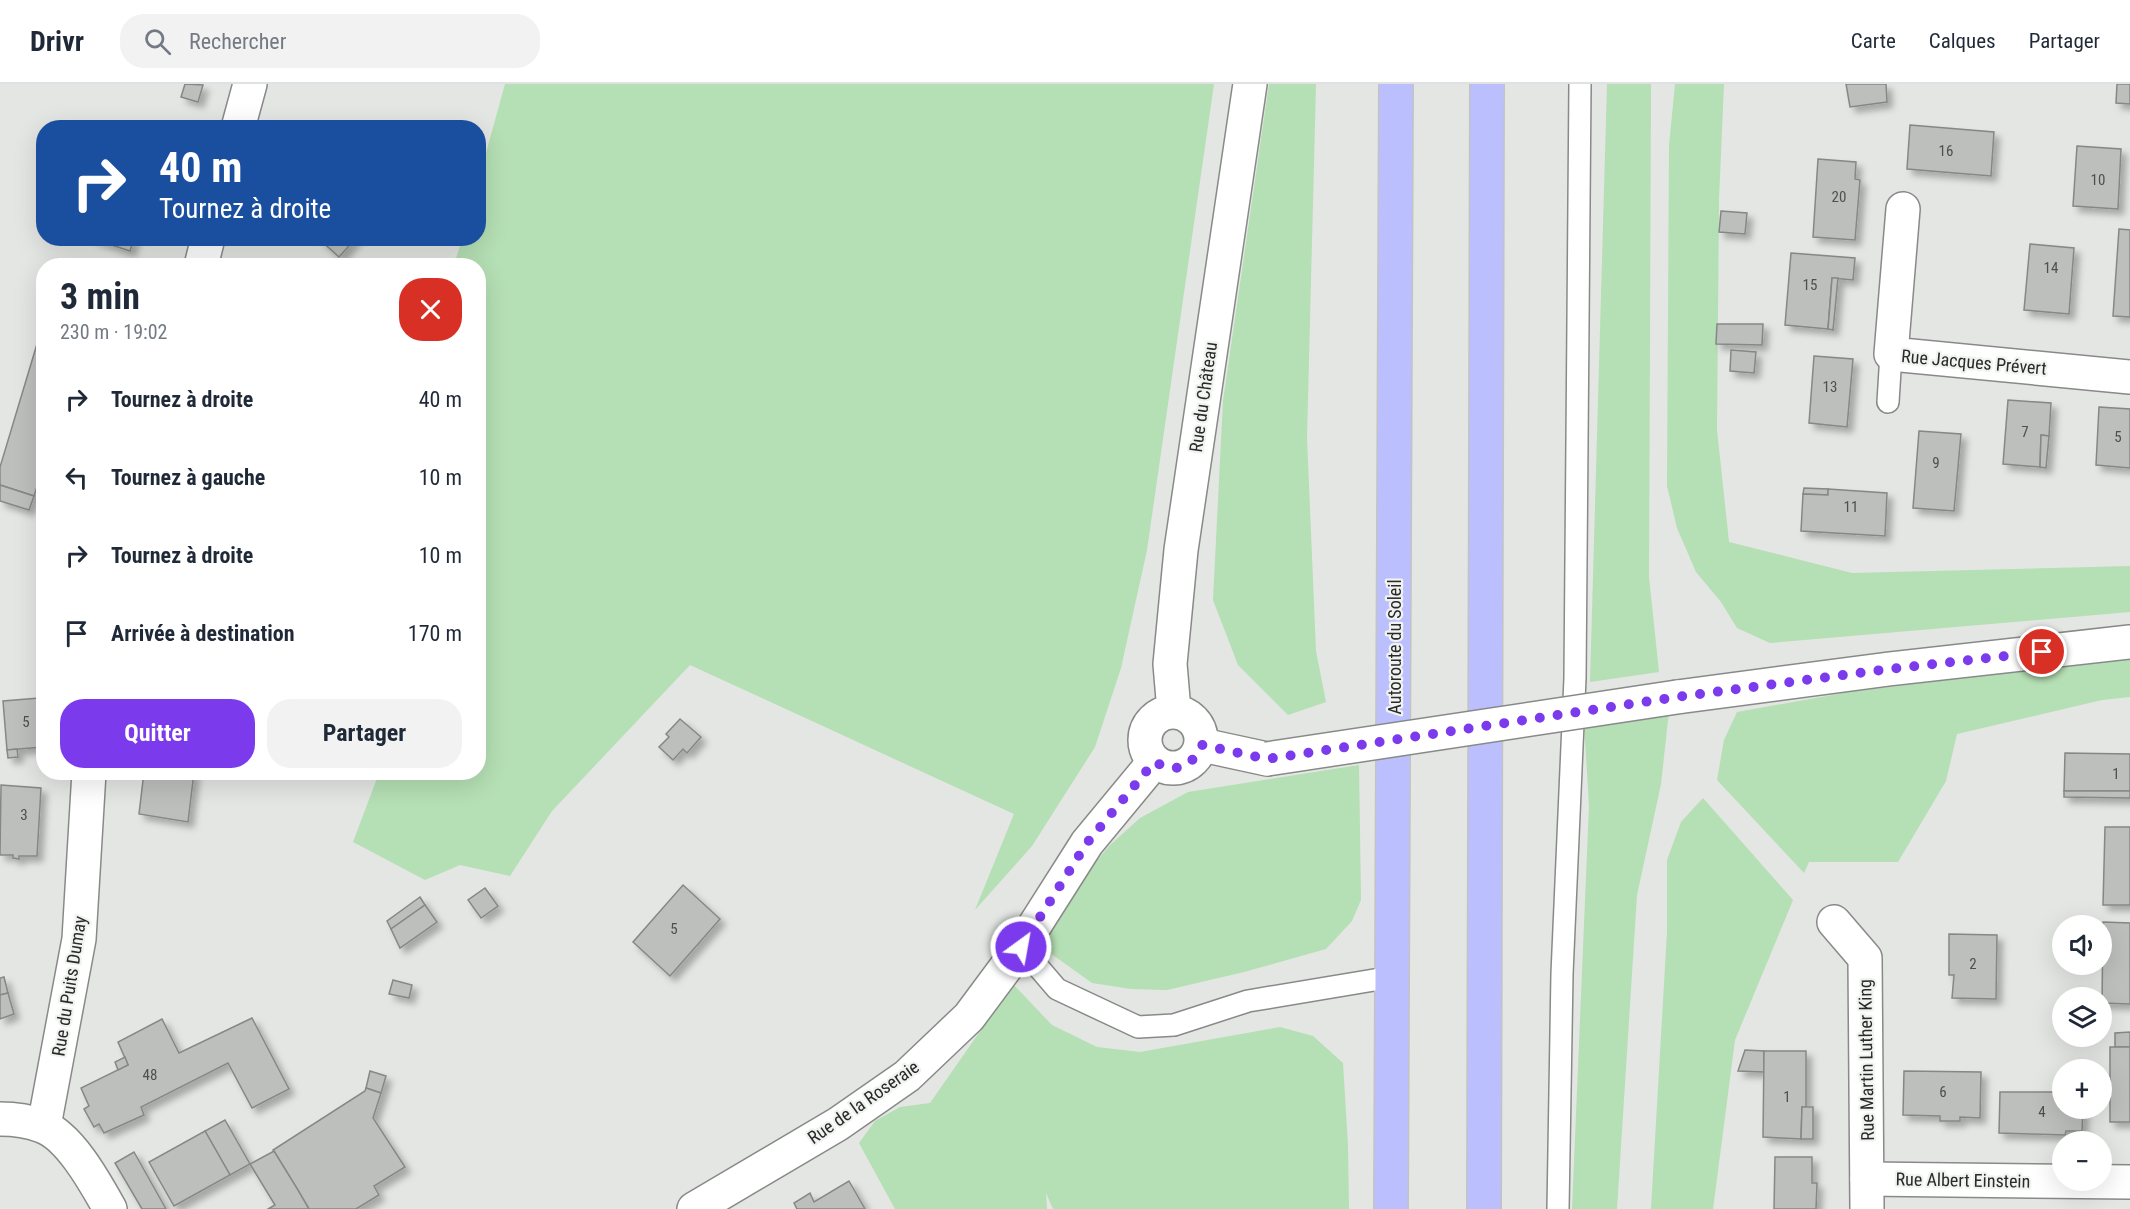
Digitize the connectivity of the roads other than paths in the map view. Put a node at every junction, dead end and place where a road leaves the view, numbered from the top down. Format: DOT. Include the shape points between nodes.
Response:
graph roads {
  1 [pos="250,84"];
  2 [pos="1250,84"];
  3 [pos="1396,84"];
  4 [pos="1487,84"];
  5 [pos="1580,84"];
  6 [pos="240,120"];
  7 [pos="1903,209"];
  8 [pos="1891,354"];
  9 [pos="2130,377"];
  10 [pos="1888,402"];
  11 [pos="2130,642"];
  12 [pos="1174,711"];
  13 [pos="1202,745"];
  14 [pos="1154,762"];
  15 [pos="89,780"];
  16 [pos="1834,922"];
  17 [pos="1021,947"];
  18 [pos="1392,977"];
  19 [pos="0,1119"];
  20 [pos="44,1126"];
  21 [pos="2130,1182"];
  22 [pos="1867,1194"];
  23 [pos="110,1209"];
  24 [pos="694,1209"];
  25 [pos="1391,1209"];
  26 [pos="1484,1209"];
  27 [pos="1558,1209"];
  1 -- 6 [label="street"];
  2 -- 12 [label="street, Rue du Château" via="1181,550 1170,664"];
  3 -- 18 [label="highway, Autoroute du Soleil"];
  4 -- 26 [label="highway"];
  5 -- 27 [label="lane" via="1575,678 1562,974"];
  7 -- 8 [label="street, Rue Jacques Prévert"];
  8 -- 9 [label="street, Rue Jacques Prévert"];
  8 -- 10 [label="lane"];
  11 -- 13 [label="street, bridge" via="1677,697 1267,759"];
  12 -- 13 [label="street" via="1190,716 1200,729"];
  12 -- 14 [label="street" via="1160,714 1150,723 1145,743"];
  13 -- 14 [label="street" via="1196,758 1183,767 1168,768"];
  14 -- 17 [label="street, Rue de la Roseraie" via="1087,843"];
  15 -- 20 [label="street, Rue du Puits Dumay" via="79,939"];
  16 -- 22 [label="street, Rue Martin Luther King" via="1864,958"];
  17 -- 18 [label="lane" via="1057,989 1138,1027 1174,1025 1248,1001"];
  17 -- 24 [label="street, Rue de la Roseraie" via="969,1017 907,1076 838,1124"];
  18 -- 25 [label="highway, Autoroute du Soleil"];
  19 -- 20 [label="street"];
  20 -- 23 [label="street" via="69,1145"];
  21 -- 22 [label="street, Rue Albert Einstein"];
}
